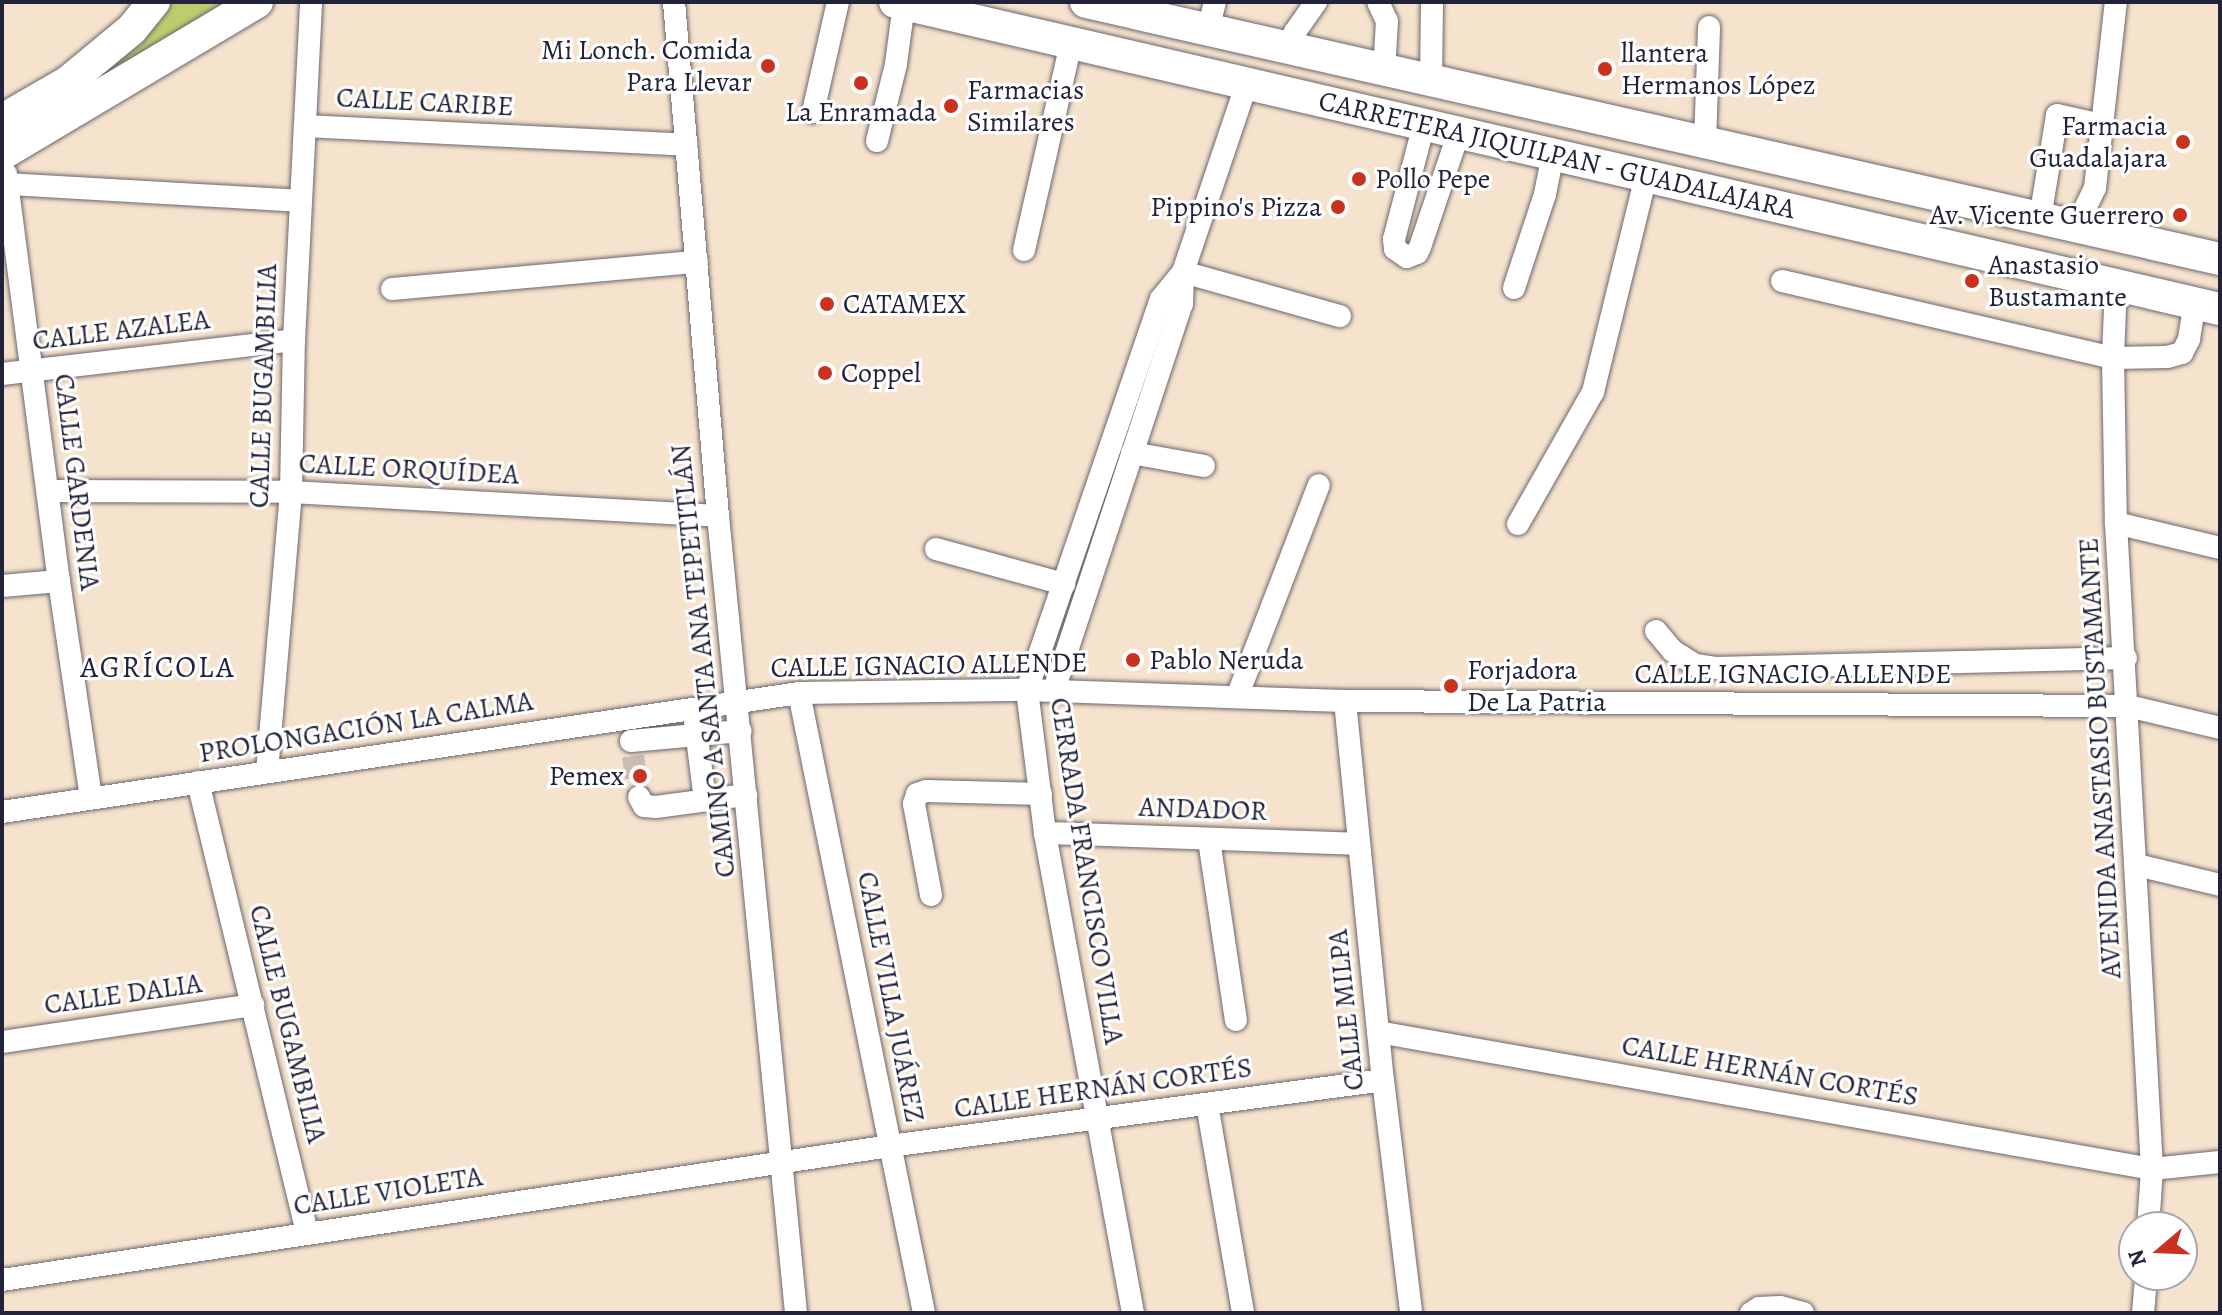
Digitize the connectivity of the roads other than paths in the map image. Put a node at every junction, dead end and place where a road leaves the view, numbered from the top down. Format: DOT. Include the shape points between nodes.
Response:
graph roads {
  1 [pos="154,2"];
  2 [pos="257,2"];
  3 [pos="311,2"];
  4 [pos="674,2"];
  5 [pos="838,2"];
  6 [pos="1086,2"];
  7 [pos="1316,2"];
  8 [pos="1378,2"];
  9 [pos="1432,2"];
  10 [pos="2116,2"];
  11 [pos="900,3"];
  12 [pos="1212,16"];
  13 [pos="1709,27"];
  14 [pos="1071,43"];
  15 [pos="1288,49"];
  16 [pos="1384,71"];
  17 [pos="1431,82"];
  18 [pos="1247,83"];
  19 [pos="813,112"];
  20 [pos="2,120"];
  21 [pos="1424,124"];
  22 [pos="2102,125"];
  23 [pos="305,126"];
  24 [pos="1459,132"];
  25 [pos="877,141"];
  26 [pos="1705,143"];
  27 [pos="687,145"];
  28 [pos="1553,154"];
  29 [pos="5,172"];
  30 [pos="1646,176"];
  31 [pos="301,201"];
  32 [pos="2040,218"];
  33 [pos="2077,225"];
  34 [pos="1024,250"];
  35 [pos="2220,259"];
  36 [pos="697,262"];
  37 [pos="1183,272"];
  38 [pos="1782,281"];
  39 [pos="2116,285"];
  40 [pos="1514,288"];
  41 [pos="392,289"];
  42 [pos="2207,306"];
  43 [pos="1340,316"];
  44 [pos="294,340"];
  45 [pos="2113,358"];
  46 [pos="33,370"];
  47 [pos="2,374"];
  48 [pos="1132,453"];
  49 [pos="1204,466"];
  50 [pos="1319,485"];
  51 [pos="48,491"];
  52 [pos="291,492"];
  53 [pos="718,516"];
  54 [pos="2116,523"];
  55 [pos="1518,524"];
  56 [pos="2220,548"];
  57 [pos="936,549"];
  58 [pos="59,581"];
  59 [pos="1064,584"];
  60 [pos="2,586"];
  61 [pos="1656,631"];
  62 [pos="2126,658"];
  63 [pos="1027,690"];
  64 [pos="1054,690"];
  65 [pos="799,693"];
  66 [pos="1237,697"];
  67 [pos="739,701"];
  68 [pos="1345,701"];
  69 [pos="2128,706"];
  70 [pos="694,708"];
  71 [pos="628,718"];
  72 [pos="2220,728"];
  73 [pos="741,731"];
  74 [pos="697,735"];
  75 [pos="267,772"];
  76 [pos="198,782"];
  77 [pos="1041,794"];
  78 [pos="746,795"];
  79 [pos="639,797"];
  80 [pos="91,798"];
  81 [pos="705,800"];
  82 [pos="2,812"];
  83 [pos="1045,833"];
  84 [pos="1209,840"];
  85 [pos="1359,844"];
  86 [pos="2137,865"];
  87 [pos="2220,885"];
  88 [pos="931,895"];
  89 [pos="253,1005"];
  90 [pos="1236,1020"];
  91 [pos="1378,1032"];
  92 [pos="2,1042"];
  93 [pos="1383,1080"];
  94 [pos="1207,1104"];
  95 [pos="1097,1119"];
  96 [pos="890,1146"];
  97 [pos="783,1162"];
  98 [pos="2220,1162"];
  99 [pos="2152,1169"];
  100 [pos="2149,1211"];
  101 [pos="307,1233"];
  102 [pos="2,1280"];
  103 [pos="2145,1291"];
  104 [pos="796,1313"];
  105 [pos="924,1313"];
  106 [pos="1133,1313"];
  107 [pos="1243,1313"];
  108 [pos="1411,1313"];
  109 [pos="1751,1313"];
  110 [pos="1803,1313"];
  111 [pos="2143,1313"];
  1 -- 20 [label="highway" via="132,29 68,82"];
  2 -- 29 [label="highway" via="55,123"];
  3 -- 23 [label="street, CALLE BUGAMBILIA"];
  4 -- 27 [label="street, CAMINO A SANTA ANA TEPETITLÁN"];
  5 -- 19 [label="street"];
  6 -- 12 [label="highway, CARRETERA JIQUILPAN - GUADALAJARA"];
  7 -- 15 [label="street"];
  8 -- 16 [label="street" via="1387,21"];
  9 -- 17 [label="street"];
  10 -- 22 [label="street"];
  11 -- 14 [label="highway, CARRETERA JIQUILPAN - GUADALAJARA"];
  11 -- 25 [label="street" via="896,64"];
  12 -- 15 [label="highway, CARRETERA JIQUILPAN - GUADALAJARA"];
  13 -- 26 [label="street"];
  14 -- 18 [label="highway, CARRETERA JIQUILPAN - GUADALAJARA"];
  14 -- 34 [label="street"];
  15 -- 16 [label="highway, CARRETERA JIQUILPAN - GUADALAJARA"];
  16 -- 17 [label="highway, CARRETERA JIQUILPAN - GUADALAJARA"];
  17 -- 26 [label="highway, CARRETERA JIQUILPAN - GUADALAJARA"];
  18 -- 21 [label="highway, CARRETERA JIQUILPAN - GUADALAJARA"];
  18 -- 37 [label="street, CERRADA FRANCISCO VILLA"];
  21 -- 24 [label="highway, CARRETERA JIQUILPAN - GUADALAJARA"];
  21 -- 24 [label="street" via="1394,239 1395,249 1407,257 1420,247"];
  22 -- 32 [label="street" via="2057,115"];
  22 -- 33 [label="street" via="2095,188"];
  23 -- 27 [label="street, CALLE CARIBE"];
  23 -- 31 [label="street, CALLE BUGAMBILIA"];
  24 -- 28 [label="highway, CARRETERA JIQUILPAN - GUADALAJARA"];
  26 -- 32 [label="highway, CARRETERA JIQUILPAN - GUADALAJARA"];
  27 -- 36 [label="street, CAMINO A SANTA ANA TEPETITLÁN"];
  28 -- 30 [label="highway, CARRETERA JIQUILPAN - GUADALAJARA"];
  28 -- 40 [label="street"];
  29 -- 31 [label="street"];
  29 -- 46 [label="street, CALLE GARDENIA"];
  30 -- 39 [label="highway, CARRETERA JIQUILPAN - GUADALAJARA"];
  30 -- 55 [label="street" via="1593,392"];
  31 -- 44 [label="street, CALLE BUGAMBILIA"];
  32 -- 33 [label="highway, CARRETERA JIQUILPAN - GUADALAJARA"];
  33 -- 35 [label="highway, CARRETERA JIQUILPAN - GUADALAJARA"];
  36 -- 41 [label="street"];
  36 -- 53 [label="street, CAMINO A SANTA ANA TEPETITLÁN"];
  37 -- 43 [label="street"];
  37 -- 48 [label="street, CERRADA FRANCISCO VILLA" via="1182,304"];
  37 -- 59 [label="street, CERRADA FRANCISCO VILLA" via="1161,299"];
  38 -- 45 [label="street"];
  39 -- 42 [label="highway, CARRETERA JIQUILPAN - GUADALAJARA"];
  39 -- 45 [label="street, AVENIDA ANASTASIO BUSTAMANTE"];
  42 -- 45 [label="street" via="2182,353"];
  44 -- 46 [label="street, CALLE AZALEA"];
  44 -- 52 [label="street, CALLE BUGAMBILIA"];
  45 -- 54 [label="street, AVENIDA ANASTASIO BUSTAMANTE"];
  46 -- 47 [label="street, CALLE AZALEA"];
  46 -- 51 [label="street, CALLE GARDENIA"];
  48 -- 49 [label="street"];
  48 -- 64 [label="street, CERRADA FRANCISCO VILLA"];
  50 -- 66 [label="street"];
  51 -- 52 [label="street, CALLE ORQUÍDEA"];
  51 -- 58 [label="street, CALLE GARDENIA"];
  52 -- 53 [label="street, CALLE ORQUÍDEA"];
  52 -- 75 [label="street, CALLE BUGAMBILIA"];
  53 -- 67 [label="street, CAMINO A SANTA ANA TEPETITLÁN"];
  54 -- 56 [label="street"];
  54 -- 62 [label="street, AVENIDA ANASTASIO BUSTAMANTE"];
  57 -- 59 [label="street"];
  58 -- 60 [label="street"];
  58 -- 80 [label="street, CALLE GARDENIA"];
  59 -- 63 [label="street, CERRADA FRANCISCO VILLA"];
  61 -- 62 [label="street" via="1695,665 1716,668"];
  62 -- 69 [label="street, AVENIDA ANASTASIO BUSTAMANTE"];
  63 -- 64 [label="street, CALLE IGNACIO ALLENDE"];
  63 -- 65 [label="street, CALLE IGNACIO ALLENDE"];
  63 -- 77 [label="street, CERRADA FRANCISCO VILLA"];
  64 -- 66 [label="street, CALLE IGNACIO ALLENDE"];
  65 -- 67 [label="street, CALLE IGNACIO ALLENDE"];
  65 -- 96 [label="street, CALLE VILLA JUÁREZ"];
  66 -- 68 [label="street, CALLE IGNACIO ALLENDE"];
  67 -- 70 [label="street, PROLONGACIÓN LA CALMA"];
  67 -- 73 [label="street, CAMINO A SANTA ANA TEPETITLÁN"];
  68 -- 69 [label="street, CALLE IGNACIO ALLENDE"];
  68 -- 85 [label="street, CALLE MILPA"];
  69 -- 72 [label="street, CALLE IGNACIO ALLENDE"];
  69 -- 86 [label="street, AVENIDA ANASTASIO BUSTAMANTE"];
  70 -- 71 [label="street, PROLONGACIÓN LA CALMA"];
  70 -- 74 [label="street"];
  71 -- 74 [label="street" via="632,749"];
  71 -- 75 [label="street, PROLONGACIÓN LA CALMA"];
  73 -- 74 [label="street"];
  73 -- 78 [label="street, CAMINO A SANTA ANA TEPETITLÁN"];
  74 -- 81 [label="street"];
  75 -- 76 [label="street, PROLONGACIÓN LA CALMA"];
  76 -- 80 [label="street, PROLONGACIÓN LA CALMA"];
  76 -- 89 [label="street, CALLE BUGAMBILIA"];
  77 -- 83 [label="street, CERRADA FRANCISCO VILLA"];
  77 -- 88 [label="street" via="917,794 914,804"];
  78 -- 81 [label="street"];
  78 -- 97 [label="street, CAMINO A SANTA ANA TEPETITLÁN"];
  79 -- 81 [label="street" via="644,806 656,807"];
  80 -- 82 [label="street, PROLONGACIÓN LA CALMA"];
  83 -- 84 [label="street, ANDADOR"];
  83 -- 95 [label="street, CERRADA FRANCISCO VILLA"];
  84 -- 85 [label="street, ANDADOR"];
  84 -- 90 [label="street"];
  85 -- 91 [label="street, CALLE MILPA"];
  86 -- 87 [label="street"];
  86 -- 99 [label="street, AVENIDA ANASTASIO BUSTAMANTE"];
  89 -- 92 [label="street, CALLE DALIA"];
  89 -- 101 [label="street, CALLE BUGAMBILIA"];
  91 -- 93 [label="street, CALLE MILPA"];
  91 -- 99 [label="street, CALLE HERNÁN CORTÉS"];
  93 -- 94 [label="street, CALLE HERNÁN CORTÉS"];
  93 -- 108 [label="street, CALLE MILPA"];
  94 -- 95 [label="street, CALLE HERNÁN CORTÉS"];
  94 -- 107 [label="street"];
  95 -- 96 [label="street, CALLE HERNÁN CORTÉS"];
  95 -- 106 [label="street, CERRADA FRANCISCO VILLA"];
  96 -- 97 [label="street, CALLE HERNÁN CORTÉS"];
  96 -- 105 [label="street, CALLE VILLA JUÁREZ"];
  97 -- 101 [label="street, CALLE VIOLETA"];
  97 -- 104 [label="street, CAMINO A SANTA ANA TEPETITLÁN"];
  98 -- 99 [label="street, CALLE HERNÁN CORTÉS"];
  99 -- 100 [label="street, AVENIDA ANASTASIO BUSTAMANTE"];
  101 -- 102 [label="street, CALLE VIOLETA"];
  103 -- 111 [label="street"];
  109 -- 110 [label="street" via="1780,1307"];
}
